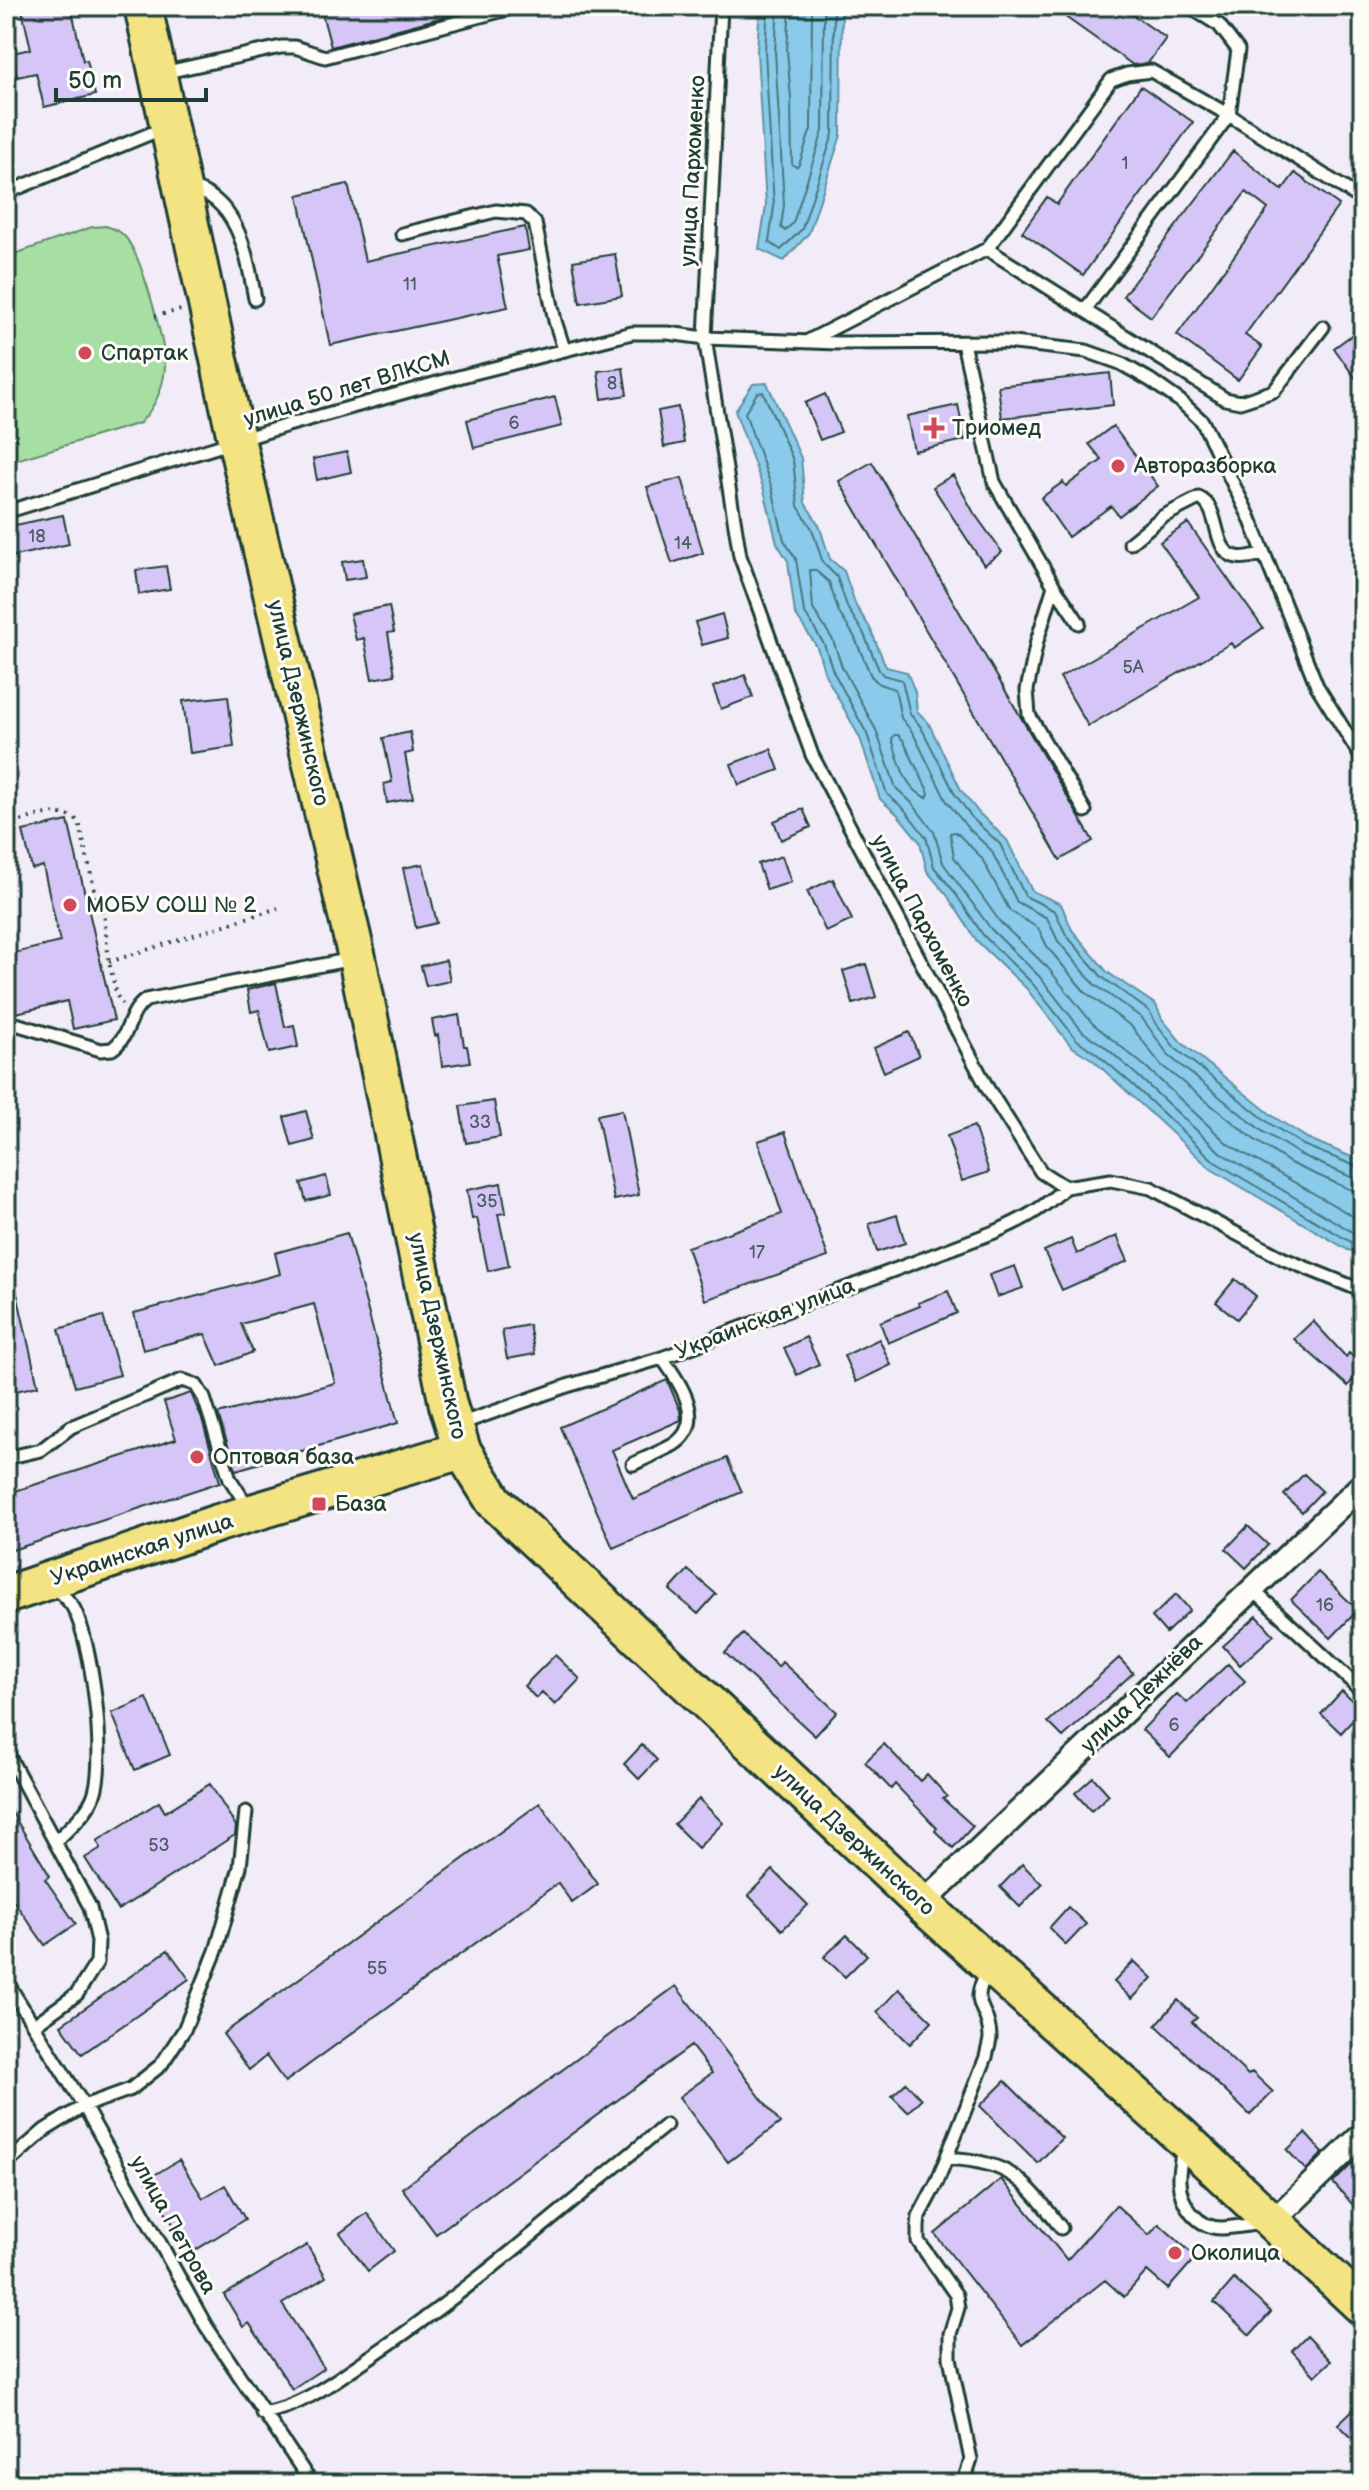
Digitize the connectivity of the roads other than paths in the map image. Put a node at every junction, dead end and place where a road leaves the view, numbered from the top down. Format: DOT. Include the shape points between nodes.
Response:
graph roads {
  1 [pos="143,6"];
  2 [pos="519,6"];
  3 [pos="721,6"];
  4 [pos="1188,6"];
  5 [pos="158,74"];
  6 [pos="1229,115"];
  7 [pos="169,126"];
  8 [pos="180,185"];
  9 [pos="6,193"];
  10 [pos="1363,200"];
  11 [pos="402,234"];
  12 [pos="987,249"];
  13 [pos="255,299"];
  14 [pos="1085,310"];
  15 [pos="1323,327"];
  16 [pos="705,338"];
  17 [pos="805,342"];
  18 [pos="963,343"];
  19 [pos="564,349"];
  20 [pos="237,443"];
  21 [pos="6,512"];
  22 [pos="1130,543"];
  23 [pos="1264,554"];
  24 [pos="1054,586"];
  25 [pos="1079,623"];
  26 [pos="1363,760"];
  27 [pos="1085,811"];
  28 [pos="357,958"];
  29 [pos="6,1021"];
  30 [pos="1065,1187"];
  31 [pos="1363,1291"];
  32 [pos="662,1358"];
  33 [pos="457,1438"];
  34 [pos="6,1458"];
  35 [pos="633,1464"];
  36 [pos="1363,1484"];
  37 [pos="253,1514"];
  38 [pos="49,1580"];
  39 [pos="1252,1589"];
  40 [pos="6,1595"];
  41 [pos="1363,1692"];
  42 [pos="6,1751"];
  43 [pos="246,1812"];
  44 [pos="55,1842"];
  45 [pos="922,1904"];
  46 [pos="991,1966"];
  47 [pos="6,1981"];
  48 [pos="34,2025"];
  49 [pos="84,2106"];
  50 [pos="666,2125"];
  51 [pos="1363,2134"];
  52 [pos="1183,2138"];
  53 [pos="947,2158"];
  54 [pos="6,2164"];
  55 [pos="1271,2223"];
  56 [pos="1061,2228"];
  57 [pos="1363,2307"];
  58 [pos="262,2413"];
  59 [pos="312,2484"];
  60 [pos="963,2484"];
  1 -- 5 [label="main road, улица Дзержинского"];
  2 -- 5 [label="lane" via="325,57 281,47"];
  3 -- 16 [label="lane, улица Пархоменко"];
  4 -- 6 [label="lane" via="1219,25 1238,50"];
  5 -- 7 [label="main road, улица Дзержинского"];
  6 -- 10 [label="lane"];
  6 -- 12 [label="lane" via="1151,71 1111,80"];
  6 -- 14 [label="lane"];
  7 -- 8 [label="main road, улица Дзержинского"];
  7 -- 9 [label="lane"];
  8 -- 13 [label="lane" via="210,194 233,219"];
  8 -- 20 [label="main road, улица Дзержинского"];
  11 -- 19 [label="lane" via="496,211 526,214 535,223"];
  12 -- 14 [label="lane"];
  12 -- 17 [label="lane"];
  14 -- 15 [label="lane" via="1225,399 1240,402 1274,391"];
  16 -- 17 [label="lane"];
  16 -- 19 [label="lane, улица 50 лет ВЛКСМ" via="632,333"];
  16 -- 30 [label="lane, улица Пархоменко" via="740,556 812,755 988,1089 1041,1172"];
  17 -- 18 [label="lane"];
  18 -- 23 [label="lane" via="1086,351 1120,363 1170,394 1202,421"];
  18 -- 24 [label="lane" via="994,482"];
  19 -- 20 [label="lane, улица 50 лет ВЛКСМ"];
  20 -- 21 [label="lane, улица 50 лет ВЛКСМ"];
  20 -- 28 [label="main road, улица Дзержинского"];
  22 -- 23 [label="lane" via="1162,517 1199,498 1212,512 1217,536 1228,553 1236,558"];
  23 -- 26 [label="lane" via="1317,686"];
  24 -- 25 [label="lane"];
  24 -- 27 [label="lane" via="1027,690 1029,715"];
  28 -- 29 [label="lane" via="146,1000 132,1013 125,1037 112,1049"];
  28 -- 33 [label="main road, улица Дзержинского"];
  30 -- 31 [label="lane" via="1111,1180 1151,1188 1284,1259"];
  30 -- 32 [label="lane, Украинская улица" via="1028,1217 997,1231"];
  32 -- 33 [label="lane, Украинская улица" via="567,1386"];
  32 -- 35 [label="lane" via="683,1387 688,1429 675,1443"];
  33 -- 37 [label="main road, Украинская улица"];
  33 -- 45 [label="main road, улица Дзержинского" via="494,1501"];
  34 -- 37 [label="lane" via="41,1450 71,1427 182,1380 196,1385 204,1398 230,1479"];
  36 -- 39 [label="street, улица Дежнёва"];
  37 -- 38 [label="main road, Украинская улица"];
  38 -- 40 [label="main road, Украинская улица"];
  38 -- 44 [label="lane" via="72,1607 82,1637 95,1693 99,1771 94,1796"];
  39 -- 41 [label="lane"];
  39 -- 45 [label="street, улица Дежнёва"];
  42 -- 44 [label="lane"];
  43 -- 49 [label="lane" via="240,1867 216,1951 184,2030 161,2065 131,2089"];
  44 -- 48 [label="lane" via="90,1907 97,1962 77,1994"];
  45 -- 46 [label="main road, улица Дзержинского"];
  46 -- 52 [label="main road, улица Дзержинского"];
  46 -- 53 [label="lane" via="977,2001 990,2036 986,2057"];
  47 -- 48 [label="lane, улица Петрова"];
  48 -- 49 [label="lane, улица Петрова"];
  49 -- 54 [label="lane" via="45,2130"];
  49 -- 58 [label="lane, улица Петрова" via="206,2326"];
  50 -- 58 [label="lane" via="411,2330 304,2400"];
  51 -- 55 [label="street"];
  52 -- 55 [label="main road, улица Дзержинского"];
  52 -- 55 [label="lane" via="1179,2179 1190,2211 1220,2228"];
  53 -- 56 [label="lane" via="1011,2171"];
  53 -- 60 [label="lane" via="919,2216 918,2241 956,2295 950,2358 971,2460"];
  55 -- 57 [label="main road, улица Дзержинского"];
  58 -- 59 [label="lane, улица Петрова"];
}
